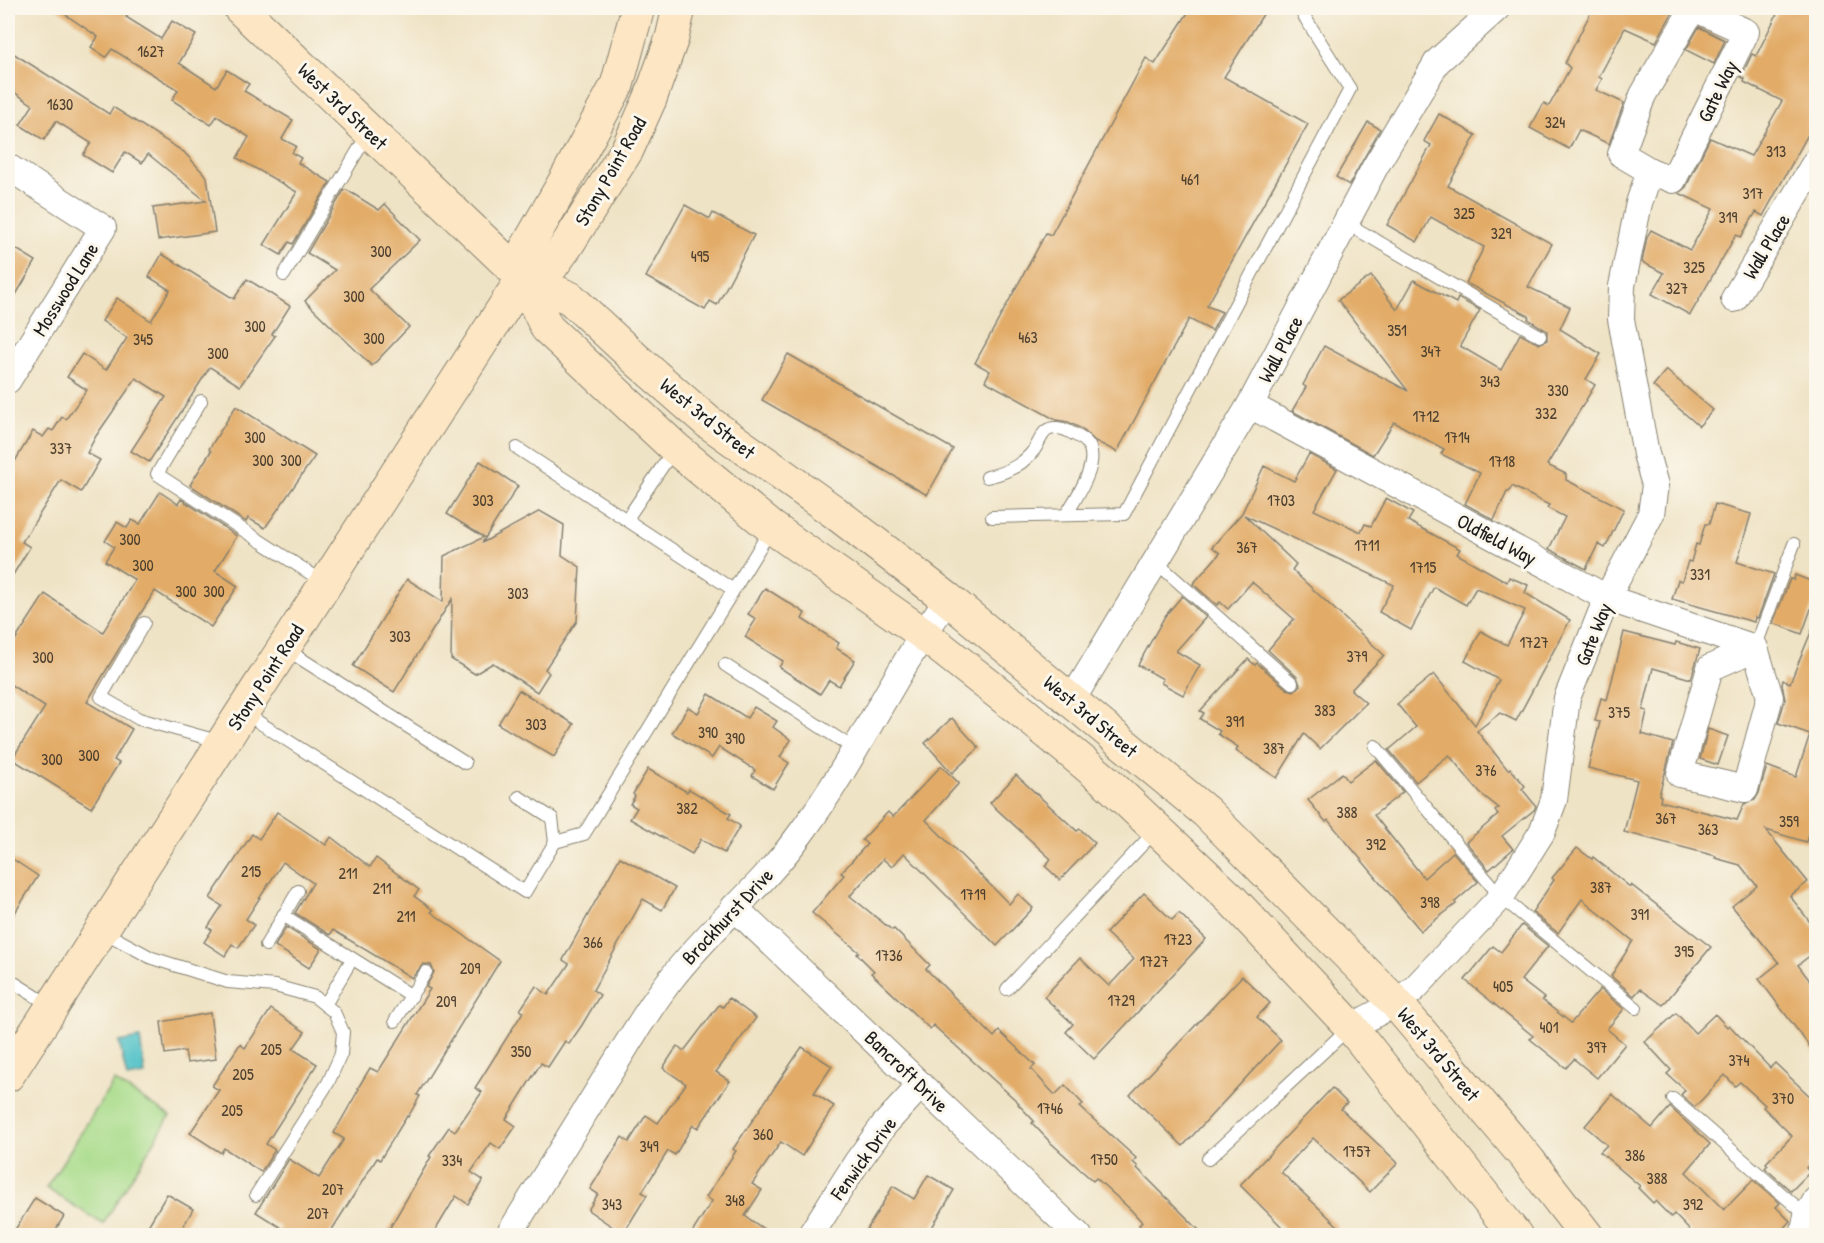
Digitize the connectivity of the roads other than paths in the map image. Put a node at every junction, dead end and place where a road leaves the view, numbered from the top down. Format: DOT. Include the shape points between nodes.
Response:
graph roads {
  1 [pos="240,8"];
  2 [pos="638,8"];
  3 [pos="679,8"];
  4 [pos="1299,8"];
  5 [pos="1497,8"];
  6 [pos="1693,8"];
  7 [pos="370,131"];
  8 [pos="1816,161"];
  9 [pos="8,167"];
  10 [pos="1650,171"];
  11 [pos="1346,223"];
  12 [pos="284,275"];
  13 [pos="523,278"];
  14 [pos="1734,299"];
  15 [pos="1540,336"];
  16 [pos="8,380"];
  17 [pos="201,401"];
  18 [pos="1251,405"];
  19 [pos="517,448"];
  20 [pos="675,448"];
  21 [pos="987,477"];
  22 [pos="1066,515"];
  23 [pos="992,517"];
  24 [pos="627,519"];
  25 [pos="771,528"];
  26 [pos="1794,544"];
  27 [pos="1156,562"];
  28 [pos="326,583"];
  29 [pos="732,589"];
  30 [pos="948,598"];
  31 [pos="1607,598"];
  32 [pos="144,623"];
  33 [pos="922,633"];
  34 [pos="284,648"];
  35 [pos="1755,648"];
  36 [pos="725,665"];
  37 [pos="1292,683"];
  38 [pos="1072,700"];
  39 [pos="243,711"];
  40 [pos="222,743"];
  41 [pos="1375,746"];
  42 [pos="856,750"];
  43 [pos="465,764"];
  44 [pos="519,797"];
  45 [pos="1156,829"];
  46 [pos="555,842"];
  47 [pos="298,891"];
  48 [pos="1501,897"];
  49 [pos="734,907"];
  50 [pos="283,915"];
  51 [pos="101,931"];
  52 [pos="266,945"];
  53 [pos="352,959"];
  54 [pos="426,972"];
  55 [pos="8,979"];
  56 [pos="1007,989"];
  57 [pos="411,996"];
  58 [pos="1396,1003"];
  59 [pos="325,1005"];
  60 [pos="52,1007"];
  61 [pos="1636,1008"];
  62 [pos="396,1022"];
  63 [pos="1351,1027"];
  64 [pos="8,1075"];
  65 [pos="921,1085"];
  66 [pos="1673,1099"];
  67 [pos="1208,1159"];
  68 [pos="256,1195"];
  69 [pos="1809,1217"];
  70 [pos="508,1236"];
  71 [pos="810,1236"];
  72 [pos="1079,1236"];
  73 [pos="1516,1236"];
  74 [pos="1587,1236"];
  1 -- 7 [label="main road, West 3rd Street"];
  2 -- 13 [label="main road, Stony Point Road" via="617,85 526,249"];
  3 -- 13 [label="main road, Stony Point Road" via="650,99 627,150 550,267"];
  4 -- 22 [label="lane" via="1350,89 1124,514"];
  5 -- 11 [label="street, Wall Place" via="1437,62"];
  6 -- 10 [label="street, Gate Way" via="1643,95 1621,154"];
  6 -- 10 [label="street, Gate Way" via="1746,32 1673,180"];
  7 -- 12 [label="lane"];
  7 -- 13 [label="main road, West 3rd Street"];
  8 -- 14 [label="street, Wall Place"];
  9 -- 16 [label="street, Mosswood Lane" via="103,228"];
  10 -- 31 [label="street, Gate Way" via="1639,202 1622,285 1621,319 1655,485 1651,514"];
  11 -- 15 [label="lane"];
  11 -- 18 [label="street, Wall Place"];
  13 -- 20 [label="main road, West 3rd Street" via="547,328"];
  13 -- 28 [label="main road, Stony Point Road"];
  13 -- 30 [label="main road, West 3rd Street" via="570,298 708,422"];
  17 -- 28 [label="lane" via="157,474"];
  18 -- 27 [label="street, Wall Place"];
  18 -- 31 [label="street, Oldfield Way"];
  19 -- 24 [label="lane"];
  20 -- 24 [label="lane"];
  20 -- 25 [label="main road, West 3rd Street"];
  21 -- 22 [label="lane" via="1020,464 1046,431 1065,429 1086,441 1091,450 1090,473"];
  22 -- 23 [label="lane"];
  24 -- 29 [label="lane"];
  25 -- 29 [label="lane"];
  25 -- 33 [label="main road, West 3rd Street"];
  26 -- 35 [label="lane"];
  27 -- 37 [label="lane"];
  27 -- 38 [label="street, Wall Place"];
  28 -- 34 [label="main road, Stony Point Road"];
  29 -- 46 [label="lane" via="584,834"];
  30 -- 33 [label="street, Brockhurst Drive"];
  30 -- 38 [label="main road, West 3rd Street"];
  31 -- 35 [label="street, Oldfield Way"];
  31 -- 48 [label="street, Gate Way" via="1567,698 1554,800 1542,832"];
  32 -- 40 [label="lane" via="100,697 139,719"];
  33 -- 42 [label="street, Brockhurst Drive"];
  33 -- 45 [label="main road, West 3rd Street" via="1089,768"];
  34 -- 39 [label="main road, Stony Point Road"];
  34 -- 43 [label="lane"];
  35 -- 35 [label="street" via="1770,697 1745,789 1680,774 1710,668"];
  36 -- 42 [label="lane"];
  38 -- 58 [label="main road, West 3rd Street" via="1206,812"];
  39 -- 40 [label="main road, Stony Point Road"];
  39 -- 46 [label="lane" via="525,892"];
  40 -- 51 [label="main road, Stony Point Road"];
  41 -- 48 [label="lane"];
  42 -- 49 [label="street, Brockhurst Drive" via="800,836"];
  44 -- 46 [label="lane" via="552,818"];
  45 -- 56 [label="lane"];
  45 -- 63 [label="main road, West 3rd Street" via="1232,900"];
  47 -- 50 [label="lane"];
  48 -- 58 [label="street, Gate Way"];
  48 -- 61 [label="lane"];
  49 -- 65 [label="street, Bancroft Drive"];
  49 -- 70 [label="street, Brockhurst Drive" via="670,980 641,1021"];
  50 -- 52 [label="lane"];
  50 -- 53 [label="lane"];
  51 -- 59 [label="lane" via="152,958 208,977 275,986 315,997"];
  51 -- 60 [label="main road, Stony Point Road"];
  53 -- 57 [label="lane"];
  53 -- 59 [label="lane"];
  54 -- 57 [label="lane"];
  55 -- 60 [label="lane"];
  57 -- 62 [label="lane"];
  58 -- 63 [label="street, Gate Way"];
  58 -- 74 [label="main road, West 3rd Street"];
  59 -- 68 [label="lane" via="334,1012 344,1032 341,1054 328,1083"];
  60 -- 64 [label="main road, Stony Point Road"];
  63 -- 67 [label="lane"];
  63 -- 73 [label="main road, West 3rd Street"];
  65 -- 71 [label="street, Fenwick Drive" via="856,1162"];
  65 -- 72 [label="street, Bancroft Drive"];
  66 -- 69 [label="lane"];
}
